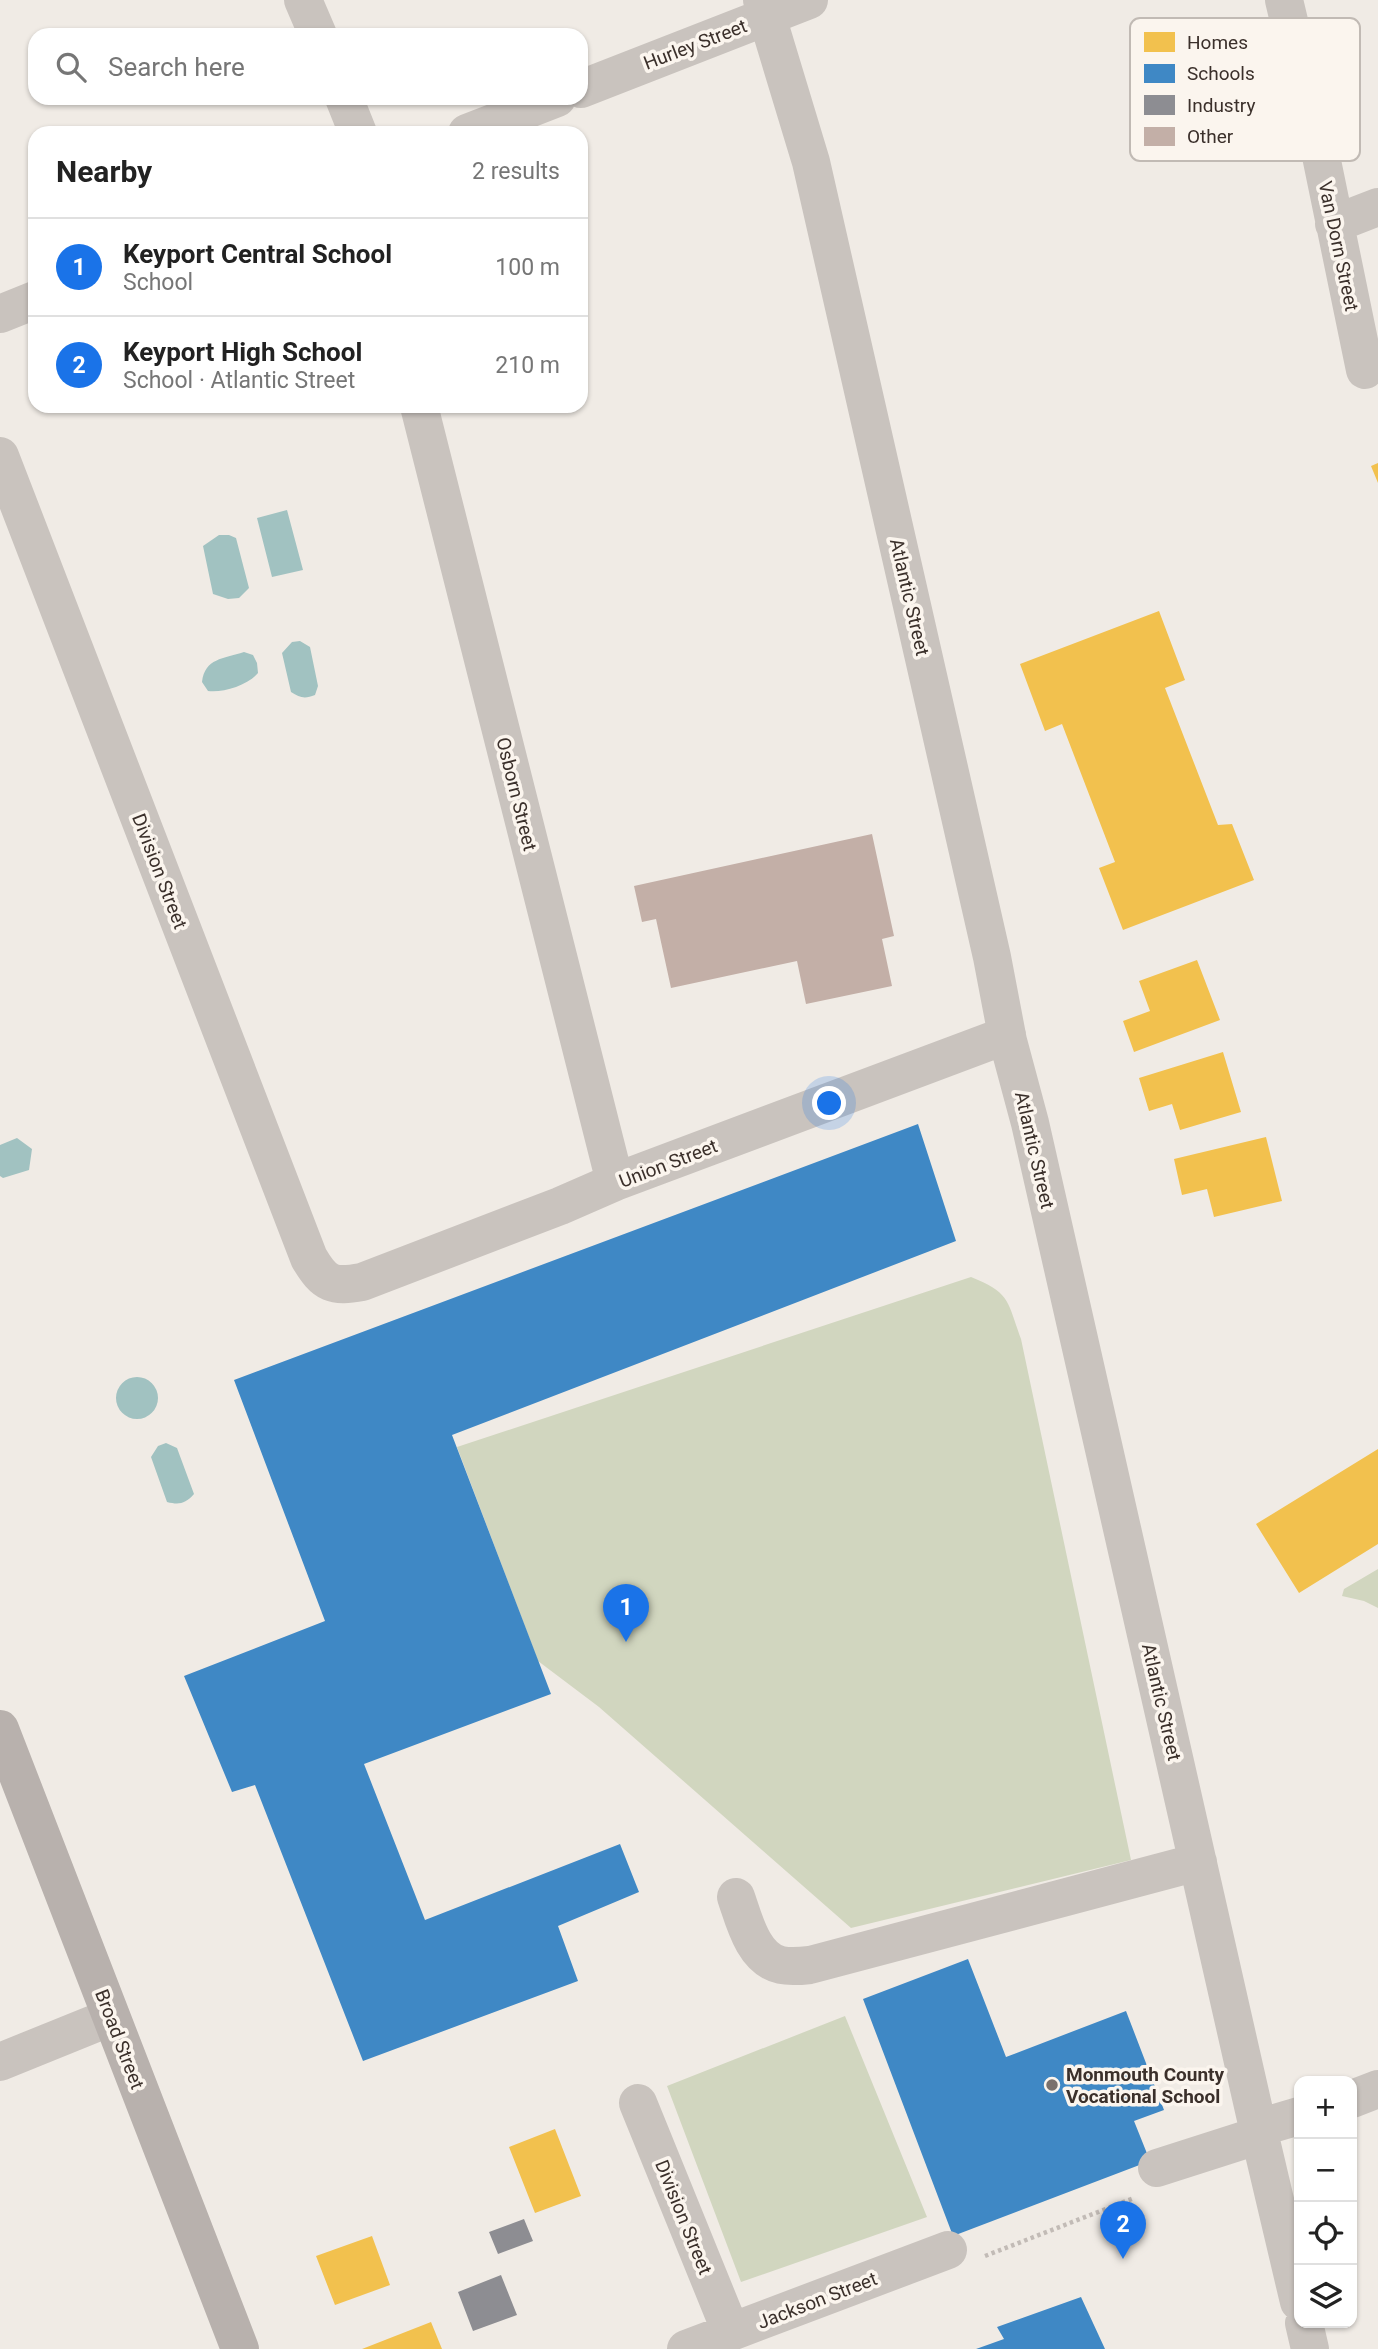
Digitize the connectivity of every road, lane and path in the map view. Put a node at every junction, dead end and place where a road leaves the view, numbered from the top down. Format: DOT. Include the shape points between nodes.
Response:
graph roads {
  1 [pos="303,0"];
  2 [pos="809,0"];
  3 [pos="1284,0"];
  4 [pos="764,8"];
  5 [pos="1288,18"];
  6 [pos="315,28"];
  7 [pos="588,86"];
  8 [pos="347,105"];
  9 [pos="539,105"];
  10 [pos="355,126"];
  11 [pos="485,126"];
  12 [pos="1322,161"];
  13 [pos="1378,207"];
  14 [pos="1334,224"];
  15 [pos="28,303"];
  16 [pos="0,314"];
  17 [pos="1365,370"];
  18 [pos="421,413"];
  19 [pos="0,456"];
  20 [pos="1007,1035"];
  21 [pos="615,1182"];
  22 [pos="328,1282"];
  23 [pos="0,1729"];
  24 [pos="1198,1862"];
  25 [pos="736,1897"];
  26 [pos="111,2017"];
  27 [pos="0,2062"];
  28 [pos="1378,2089"];
  29 [pos="1357,2097"];
  30 [pos="638,2103"];
  31 [pos="1294,2118"];
  32 [pos="1259,2132"];
  33 [pos="1148,2182"];
  34 [pos="961,2255"];
  35 [pos="1294,2281"];
  36 [pos="1305,2328"];
  37 [pos="731,2332"];
  38 [pos="240,2349"];
  39 [pos="685,2349"];
  40 [pos="1310,2349"];
  1 -- 6 [label="street"];
  2 -- 4 [label="street, Hurley Street"];
  3 -- 5 [label="street, Van Dorn Street"];
  4 -- 7 [label="street, Hurley Street"];
  4 -- 20 [label="street, Atlantic Street" via="811,162"];
  8 -- 10 [label="street"];
  9 -- 11 [label="street"];
  12 -- 14 [label="street, Van Dorn Street"];
  13 -- 14 [label="street"];
  14 -- 17 [label="street, Van Dorn Street"];
  15 -- 16 [label="street"];
  18 -- 21 [label="street, Osborn Street"];
  19 -- 22 [label="street, Division Street" via="309,1258"];
  20 -- 21 [label="street, Union Street"];
  20 -- 24 [label="street, Atlantic Street"];
  21 -- 22 [label="street, Union Street" via="362,1282"];
  23 -- 26 [label="main road, Broad Street"];
  24 -- 25 [label="street" via="810,1965 781,1965 763,1955 748,1932"];
  24 -- 32 [label="street, Atlantic Street"];
  26 -- 27 [label="street"];
  26 -- 38 [label="main road, Broad Street"];
  28 -- 29 [label="street"];
  30 -- 37 [label="street, Division Street"];
  31 -- 32 [label="street"];
  32 -- 33 [label="street"];
  32 -- 35 [label="street, Atlantic Street"];
  33 -- 34 [label="path"];
  34 -- 37 [label="street, Jackson Street"];
  36 -- 40 [label="street"];
  37 -- 39 [label="street, Jackson Street"];
}
